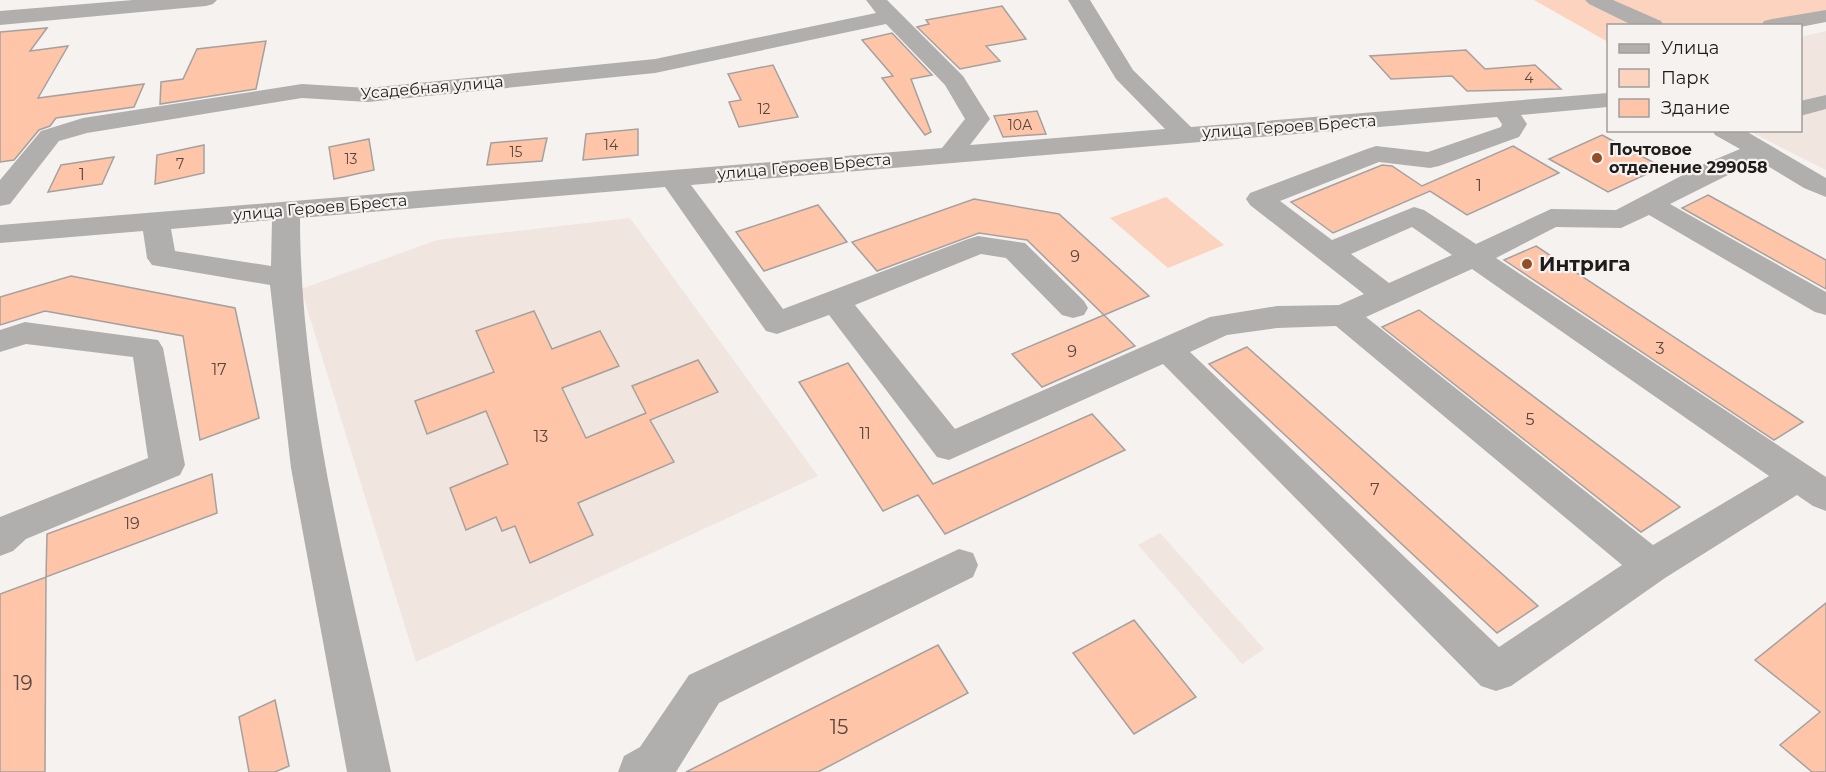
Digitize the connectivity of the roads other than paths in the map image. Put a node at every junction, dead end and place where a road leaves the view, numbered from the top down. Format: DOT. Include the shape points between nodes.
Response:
graph roads {
  1 [pos="206,0"];
  2 [pos="875,0"];
  3 [pos="1079,0"];
  4 [pos="1596,0"];
  5 [pos="893,16"];
  6 [pos="1826,16"];
  7 [pos="0,18"];
  8 [pos="1649,24"];
  9 [pos="1783,24"];
  10 [pos="1607,100"];
  11 [pos="1826,102"];
  12 [pos="1802,108"];
  13 [pos="1504,109"];
  14 [pos="1729,132"];
  15 [pos="1184,134"];
  16 [pos="1752,141"];
  17 [pos="950,154"];
  18 [pos="672,177"];
  19 [pos="1826,189"];
  20 [pos="0,198"];
  21 [pos="1650,204"];
  22 [pos="286,210"];
  23 [pos="155,221"];
  24 [pos="0,234"];
  25 [pos="1330,252"];
  26 [pos="1474,257"];
  27 [pos="285,278"];
  28 [pos="1387,296"];
  29 [pos="835,301"];
  30 [pos="1826,305"];
  31 [pos="1073,308"];
  32 [pos="1343,315"];
  33 [pos="0,341"];
  34 [pos="1167,349"];
  35 [pos="1797,477"];
  36 [pos="1826,496"];
  37 [pos="0,540"];
  38 [pos="959,565"];
  39 [pos="1651,566"];
  40 [pos="369,772"];
  41 [pos="640,772"];
  1 -- 7 [label="street"];
  2 -- 5 [label="street"];
  3 -- 15 [label="street" via="1124,74"];
  4 -- 8 [label="street"];
  5 -- 17 [label="street" via="955,81 978,119"];
  5 -- 20 [label="street, Усадебная улица" via="655,66 368,95 302,91 83,126 50,136"];
  6 -- 9 [label="street"];
  10 -- 13 [label="street, улица Героев Бреста"];
  11 -- 12 [label="street"];
  13 -- 15 [label="street, улица Героев Бреста"];
  13 -- 25 [label="street" via="1515,124 1510,132 1430,160 1376,154 1260,199"];
  14 -- 16 [label="street"];
  15 -- 17 [label="street, улица Героев Бреста"];
  16 -- 19 [label="street" via="1790,171"];
  16 -- 21 [label="street" via="1711,171"];
  17 -- 18 [label="street, улица Героев Бреста"];
  18 -- 22 [label="street, улица Героев Бреста"];
  18 -- 29 [label="street" via="777,323"];
  21 -- 26 [label="street" via="1621,219 1551,218"];
  21 -- 30 [label="street"];
  22 -- 23 [label="street, улица Героев Бреста"];
  22 -- 27 [label="street"];
  23 -- 24 [label="street, улица Героев Бреста"];
  23 -- 27 [label="street" via="162,258"];
  25 -- 26 [label="street" via="1414,216"];
  25 -- 28 [label="street"];
  26 -- 28 [label="street"];
  26 -- 35 [label="street"];
  27 -- 40 [label="street" via="309,468"];
  28 -- 32 [label="street"];
  29 -- 31 [label="street" via="978,245 1015,250"];
  29 -- 34 [label="street" via="949,447"];
  32 -- 34 [label="street" via="1277,317 1221,326"];
  32 -- 39 [label="street"];
  33 -- 37 [label="street" via="25,333 147,348 167,465 13,528"];
  34 -- 39 [label="street" via="1496,672"];
  35 -- 36 [label="street"];
  35 -- 39 [label="street"];
  38 -- 41 [label="street" via="704,690 656,763"];
}
